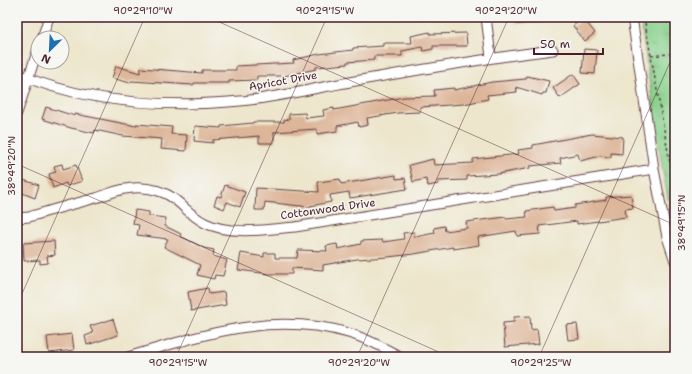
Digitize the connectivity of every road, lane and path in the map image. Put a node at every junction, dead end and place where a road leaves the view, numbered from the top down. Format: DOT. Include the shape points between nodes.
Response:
graph roads {
  1 [pos="49,17"];
  2 [pos="486,17"];
  3 [pos="632,17"];
  4 [pos="644,17"];
  5 [pos="45,30"];
  6 [pos="553,50"];
  7 [pos="675,54"];
  8 [pos="651,56"];
  9 [pos="492,57"];
  10 [pos="31,70"];
  11 [pos="17,74"];
  12 [pos="28,78"];
  13 [pos="17,112"];
  14 [pos="654,168"];
  15 [pos="675,175"];
  16 [pos="17,218"];
  17 [pos="675,261"];
  18 [pos="128,357"];
  19 [pos="401,357"];
  1 -- 5 [label="street"];
  2 -- 9 [label="street"];
  3 -- 14 [label="street"];
  4 -- 8 [label="path"];
  6 -- 9 [label="street, Apricot Drive"];
  7 -- 8 [label="path"];
  8 -- 15 [label="path" via="670,163"];
  9 -- 12 [label="street, Apricot Drive" via="242,101 194,104 148,104 65,89"];
  10 -- 12 [label="street"];
  11 -- 12 [label="street, Apricot Drive"];
  12 -- 13 [label="street"];
  14 -- 16 [label="street, Cottonwood Drive" via="295,227 227,230 215,227 204,223 162,191 143,188 125,189 29,217"];
  14 -- 17 [label="street" via="667,237"];
  18 -- 19 [label="street" via="200,336 273,323 349,333"];
}
